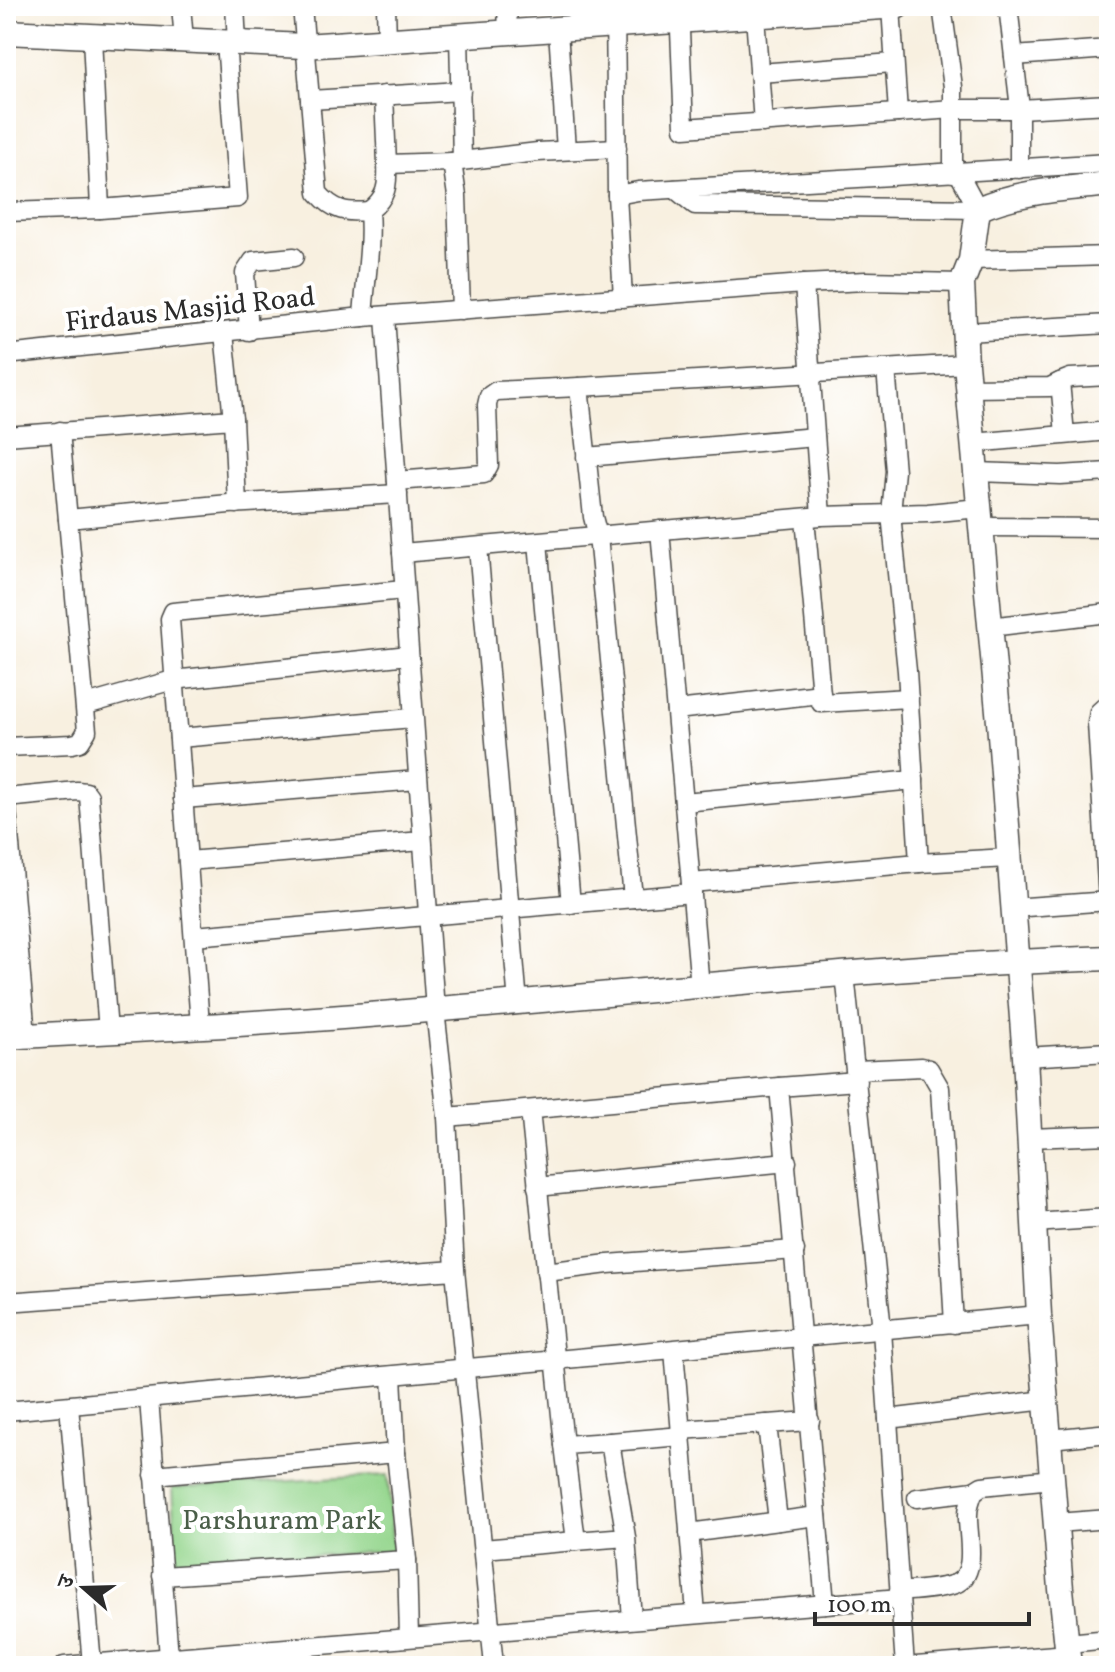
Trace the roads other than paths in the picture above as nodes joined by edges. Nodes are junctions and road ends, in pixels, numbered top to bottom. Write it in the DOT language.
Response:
graph roads {
  1 [pos="181,6"];
  2 [pos="235,6"];
  3 [pos="302,6"];
  4 [pos="386,6"];
  5 [pos="507,6"];
  6 [pos="882,6"];
  7 [pos="898,6"];
  8 [pos="942,6"];
  9 [pos="1008,6"];
  10 [pos="891,7"];
  11 [pos="834,8"];
  12 [pos="782,10"];
  13 [pos="739,13"];
  14 [pos="680,14"];
  15 [pos="616,16"];
  16 [pos="558,30"];
  17 [pos="6,32"];
  18 [pos="508,33"];
  19 [pos="92,36"];
  20 [pos="459,36"];
  21 [pos="184,40"];
  22 [pos="387,41"];
  23 [pos="231,42"];
  24 [pos="304,46"];
  25 [pos="1109,49"];
  26 [pos="1014,56"];
  27 [pos="893,63"];
  28 [pos="759,73"];
  29 [pos="461,91"];
  30 [pos="384,95"];
  31 [pos="310,100"];
  32 [pos="1109,104"];
  33 [pos="954,109"];
  34 [pos="1019,109"];
  35 [pos="898,113"];
  36 [pos="763,123"];
  37 [pos="617,148"];
  38 [pos="566,150"];
  39 [pos="457,161"];
  40 [pos="1109,163"];
  41 [pos="387,164"];
  42 [pos="1019,169"];
  43 [pos="955,172"];
  44 [pos="1109,184"];
  45 [pos="675,189"];
  46 [pos="617,195"];
  47 [pos="100,209"];
  48 [pos="978,209"];
  49 [pos="369,211"];
  50 [pos="6,212"];
  51 [pos="1109,256"];
  52 [pos="294,257"];
  53 [pos="967,272"];
  54 [pos="804,284"];
  55 [pos="623,298"];
  56 [pos="461,310"];
  57 [pos="376,317"];
  58 [pos="1109,324"];
  59 [pos="249,331"];
  60 [pos="966,332"];
  61 [pos="224,333"];
  62 [pos="6,355"];
  63 [pos="886,369"];
  64 [pos="810,373"];
  65 [pos="968,376"];
  66 [pos="1109,376"];
  67 [pos="1060,382"];
  68 [pos="579,387"];
  69 [pos="233,419"];
  70 [pos="60,431"];
  71 [pos="1109,431"];
  72 [pos="1065,434"];
  73 [pos="6,436"];
  74 [pos="815,437"];
  75 [pos="973,443"];
  76 [pos="586,457"];
  77 [pos="976,472"];
  78 [pos="1109,472"];
  79 [pos="398,488"];
  80 [pos="237,504"];
  81 [pos="891,514"];
  82 [pos="813,517"];
  83 [pos="980,518"];
  84 [pos="68,519"];
  85 [pos="1109,528"];
  86 [pos="660,530"];
  87 [pos="598,536"];
  88 [pos="538,542"];
  89 [pos="478,547"];
  90 [pos="402,553"];
  91 [pos="404,590"];
  92 [pos="1109,613"];
  93 [pos="990,627"];
  94 [pos="409,655"];
  95 [pos="173,680"];
  96 [pos="821,694"];
  97 [pos="909,698"];
  98 [pos="1109,703"];
  99 [pos="86,705"];
  100 [pos="676,710"];
  101 [pos="413,718"];
  102 [pos="179,738"];
  103 [pos="6,747"];
  104 [pos="418,780"];
  105 [pos="914,780"];
  106 [pos="6,798"];
  107 [pos="183,799"];
  108 [pos="684,802"];
  109 [pos="1106,819"];
  110 [pos="422,841"];
  111 [pos="1008,858"];
  112 [pos="188,861"];
  113 [pos="919,863"];
  114 [pos="691,888"];
  115 [pos="633,898"];
  116 [pos="1109,901"];
  117 [pos="571,904"];
  118 [pos="1012,908"];
  119 [pos="510,910"];
  120 [pos="428,915"];
  121 [pos="194,936"];
  122 [pos="1109,958"];
  123 [pos="1016,961"];
  124 [pos="845,974"];
  125 [pos="700,987"];
  126 [pos="518,1003"];
  127 [pos="435,1010"];
  128 [pos="200,1025"];
  129 [pos="108,1031"];
  130 [pos="16,1036"];
  131 [pos="1109,1052"];
  132 [pos="1025,1057"];
  133 [pos="856,1076"];
  134 [pos="779,1087"];
  135 [pos="530,1110"];
  136 [pos="447,1117"];
  137 [pos="1109,1135"];
  138 [pos="1029,1138"];
  139 [pos="787,1162"];
  140 [pos="537,1187"];
  141 [pos="1109,1218"];
  142 [pos="1034,1223"];
  143 [pos="795,1250"];
  144 [pos="455,1270"];
  145 [pos="546,1272"];
  146 [pos="6,1302"];
  147 [pos="1039,1315"];
  148 [pos="954,1324"];
  149 [pos="882,1330"];
  150 [pos="803,1338"];
  151 [pos="674,1350"];
  152 [pos="556,1361"];
  153 [pos="465,1370"];
  154 [pos="392,1376"];
  155 [pos="149,1399"];
  156 [pos="1046,1400"];
  157 [pos="69,1406"];
  158 [pos="6,1411"];
  159 [pos="888,1419"];
  160 [pos="810,1421"];
  161 [pos="767,1424"];
  162 [pos="681,1433"];
  163 [pos="1109,1433"];
  164 [pos="1050,1439"];
  165 [pos="610,1442"];
  166 [pos="564,1445"];
  167 [pos="396,1453"];
  168 [pos="154,1475"];
  169 [pos="1053,1479"];
  170 [pos="974,1491"];
  171 [pos="917,1498"];
  172 [pos="817,1516"];
  173 [pos="1109,1519"];
  174 [pos="778,1521"];
  175 [pos="1056,1523"];
  176 [pos="689,1533"];
  177 [pos="626,1537"];
  178 [pos="576,1541"];
  179 [pos="483,1549"];
  180 [pos="407,1560"];
  181 [pos="162,1576"];
  182 [pos="900,1595"];
  183 [pos="825,1604"];
  184 [pos="696,1614"];
  185 [pos="632,1619"];
  186 [pos="491,1630"];
  187 [pos="409,1637"];
  188 [pos="1109,1639"];
  189 [pos="1069,1654"];
  190 [pos="169,1657"];
  191 [pos="92,1664"];
  192 [pos="64,1666"];
  193 [pos="494,1666"];
  194 [pos="905,1666"];
  195 [pos="916,1666"];
  1 -- 21 [label="street"];
  2 -- 23 [label="street"];
  3 -- 24 [label="street"];
  4 -- 22 [label="street"];
  5 -- 18 [label="street"];
  6 -- 10 [label="street"];
  6 -- 11 [label="street"];
  7 -- 10 [label="street"];
  8 -- 33 [label="street"];
  9 -- 26 [label="street"];
  10 -- 27 [label="street"];
  11 -- 12 [label="street"];
  12 -- 13 [label="street"];
  13 -- 14 [label="street"];
  13 -- 28 [label="street"];
  14 -- 15 [label="street"];
  14 -- 36 [label="street"];
  15 -- 16 [label="street"];
  15 -- 37 [label="street"];
  16 -- 18 [label="street"];
  16 -- 38 [label="street"];
  17 -- 19 [label="street"];
  18 -- 20 [label="street"];
  19 -- 21 [label="street"];
  19 -- 47 [label="street"];
  20 -- 22 [label="street"];
  20 -- 29 [label="street"];
  21 -- 23 [label="street"];
  22 -- 24 [label="street"];
  23 -- 24 [label="street"];
  23 -- 47 [label="street"];
  24 -- 31 [label="street"];
  25 -- 26 [label="street"];
  26 -- 34 [label="street"];
  27 -- 28 [label="street"];
  27 -- 35 [label="street"];
  28 -- 36 [label="street"];
  29 -- 30 [label="street"];
  29 -- 39 [label="street"];
  30 -- 31 [label="street"];
  30 -- 41 [label="street"];
  31 -- 49 [label="street"];
  32 -- 34 [label="street"];
  33 -- 34 [label="street"];
  33 -- 35 [label="street"];
  33 -- 43 [label="street"];
  34 -- 42 [label="street"];
  35 -- 36 [label="street"];
  37 -- 38 [label="street"];
  37 -- 46 [label="street"];
  38 -- 39 [label="street"];
  39 -- 41 [label="street"];
  39 -- 56 [label="street"];
  40 -- 42 [label="street"];
  41 -- 49 [label="street"];
  42 -- 43 [label="street"];
  43 -- 45 [label="street"];
  43 -- 48 [label="street"];
  44 -- 48 [label="street"];
  45 -- 46 [label="street"];
  45 -- 48 [label="street"];
  46 -- 55 [label="street"];
  47 -- 50 [label="street"];
  48 -- 53 [label="street"];
  49 -- 57 [label="street"];
  51 -- 53 [label="street"];
  52 -- 59 [label="street"];
  53 -- 54 [label="street"];
  53 -- 60 [label="street"];
  54 -- 55 [label="street"];
  54 -- 64 [label="street"];
  55 -- 56 [label="street"];
  56 -- 57 [label="street"];
  57 -- 59 [label="street"];
  57 -- 62 [label="street, Firdaus Masjid Road"];
  57 -- 79 [label="street"];
  58 -- 60 [label="street"];
  59 -- 61 [label="street"];
  60 -- 65 [label="street"];
  61 -- 62 [label="street"];
  61 -- 69 [label="street"];
  63 -- 64 [label="street"];
  63 -- 65 [label="street"];
  63 -- 81 [label="street"];
  64 -- 68 [label="street"];
  64 -- 74 [label="street"];
  65 -- 67 [label="street"];
  65 -- 75 [label="street"];
  66 -- 67 [label="street"];
  67 -- 72 [label="street"];
  68 -- 76 [label="street"];
  68 -- 79 [label="street"];
  69 -- 70 [label="street"];
  69 -- 80 [label="street"];
  70 -- 73 [label="street"];
  70 -- 84 [label="street"];
  71 -- 72 [label="street"];
  72 -- 75 [label="street"];
  74 -- 76 [label="street"];
  74 -- 82 [label="street"];
  75 -- 77 [label="street"];
  76 -- 87 [label="street"];
  77 -- 78 [label="street"];
  77 -- 83 [label="street"];
  79 -- 80 [label="street"];
  79 -- 90 [label="street"];
  80 -- 84 [label="street"];
  81 -- 82 [label="street"];
  81 -- 83 [label="street"];
  81 -- 97 [label="street"];
  82 -- 86 [label="street"];
  82 -- 96 [label="street"];
  83 -- 85 [label="street"];
  83 -- 93 [label="street"];
  84 -- 99 [label="street"];
  86 -- 87 [label="street"];
  86 -- 100 [label="street"];
  87 -- 88 [label="street"];
  87 -- 115 [label="street"];
  88 -- 89 [label="street"];
  88 -- 117 [label="street"];
  89 -- 90 [label="street"];
  89 -- 119 [label="street"];
  90 -- 91 [label="street"];
  91 -- 94 [label="street"];
  91 -- 95 [label="street"];
  92 -- 93 [label="street"];
  93 -- 111 [label="street"];
  94 -- 95 [label="street"];
  94 -- 101 [label="street"];
  95 -- 99 [label="street"];
  95 -- 102 [label="street"];
  96 -- 97 [label="street"];
  96 -- 100 [label="street"];
  97 -- 105 [label="street"];
  98 -- 109 [label="street"];
  99 -- 103 [label="street"];
  100 -- 108 [label="street"];
  101 -- 102 [label="street"];
  101 -- 104 [label="street"];
  102 -- 107 [label="street"];
  104 -- 107 [label="street"];
  104 -- 110 [label="street"];
  105 -- 108 [label="street"];
  105 -- 113 [label="street"];
  106 -- 129 [label="street"];
  106 -- 130 [label="street"];
  107 -- 112 [label="street"];
  108 -- 114 [label="street"];
  109 -- 116 [label="street"];
  110 -- 112 [label="street"];
  110 -- 120 [label="street"];
  111 -- 113 [label="street"];
  111 -- 118 [label="street"];
  112 -- 121 [label="street"];
  113 -- 114 [label="street"];
  114 -- 115 [label="street"];
  114 -- 125 [label="street"];
  115 -- 117 [label="street"];
  116 -- 118 [label="street"];
  117 -- 119 [label="street"];
  118 -- 123 [label="street"];
  119 -- 120 [label="street"];
  119 -- 126 [label="street"];
  120 -- 121 [label="street"];
  120 -- 127 [label="street"];
  121 -- 128 [label="street"];
  122 -- 123 [label="street"];
  123 -- 124 [label="street"];
  123 -- 132 [label="street"];
  124 -- 125 [label="street"];
  124 -- 133 [label="street"];
  125 -- 126 [label="street"];
  126 -- 127 [label="street"];
  127 -- 128 [label="street"];
  127 -- 136 [label="street"];
  128 -- 129 [label="street"];
  129 -- 130 [label="street"];
  131 -- 132 [label="street"];
  132 -- 138 [label="street"];
  133 -- 134 [label="street"];
  133 -- 148 [label="street"];
  133 -- 149 [label="street"];
  134 -- 135 [label="street"];
  134 -- 139 [label="street"];
  135 -- 136 [label="street"];
  135 -- 140 [label="street"];
  136 -- 144 [label="street"];
  137 -- 138 [label="street"];
  138 -- 142 [label="street"];
  139 -- 140 [label="street"];
  139 -- 143 [label="street"];
  140 -- 145 [label="street"];
  141 -- 142 [label="street"];
  142 -- 147 [label="street"];
  143 -- 145 [label="street"];
  143 -- 150 [label="street"];
  144 -- 146 [label="street"];
  144 -- 153 [label="street"];
  145 -- 152 [label="street"];
  147 -- 148 [label="street"];
  147 -- 156 [label="street"];
  148 -- 149 [label="street"];
  149 -- 150 [label="street"];
  149 -- 159 [label="street"];
  150 -- 151 [label="street"];
  150 -- 160 [label="street"];
  151 -- 152 [label="street"];
  151 -- 162 [label="street"];
  152 -- 153 [label="street"];
  152 -- 166 [label="street"];
  153 -- 154 [label="street"];
  153 -- 179 [label="street"];
  154 -- 155 [label="street"];
  154 -- 167 [label="street"];
  155 -- 157 [label="street"];
  155 -- 168 [label="street"];
  156 -- 159 [label="street"];
  156 -- 164 [label="street"];
  157 -- 158 [label="street"];
  157 -- 191 [label="street"];
  159 -- 182 [label="street"];
  160 -- 161 [label="street"];
  160 -- 172 [label="street"];
  161 -- 162 [label="street"];
  161 -- 174 [label="street"];
  162 -- 165 [label="street"];
  162 -- 176 [label="street"];
  163 -- 164 [label="street"];
  164 -- 169 [label="street"];
  165 -- 166 [label="street"];
  165 -- 177 [label="street"];
  166 -- 178 [label="street"];
  167 -- 168 [label="street"];
  167 -- 180 [label="street"];
  168 -- 181 [label="street"];
  169 -- 170 [label="street"];
  169 -- 175 [label="street"];
  170 -- 171 [label="street"];
  170 -- 182 [label="street"];
  172 -- 174 [label="street"];
  172 -- 183 [label="street"];
  173 -- 175 [label="street"];
  174 -- 176 [label="street"];
  175 -- 189 [label="street"];
  176 -- 184 [label="street"];
  177 -- 178 [label="street"];
  177 -- 185 [label="street"];
  178 -- 179 [label="street"];
  179 -- 186 [label="street"];
  180 -- 181 [label="street"];
  180 -- 187 [label="street"];
  181 -- 190 [label="street"];
  182 -- 183 [label="street"];
  182 -- 194 [label="street"];
  183 -- 184 [label="street"];
  184 -- 185 [label="street"];
  185 -- 186 [label="street"];
  186 -- 187 [label="street"];
  186 -- 193 [label="street"];
  187 -- 190 [label="street"];
  188 -- 189 [label="street"];
  189 -- 195 [label="street"];
  190 -- 191 [label="street"];
  191 -- 192 [label="street"];
}
